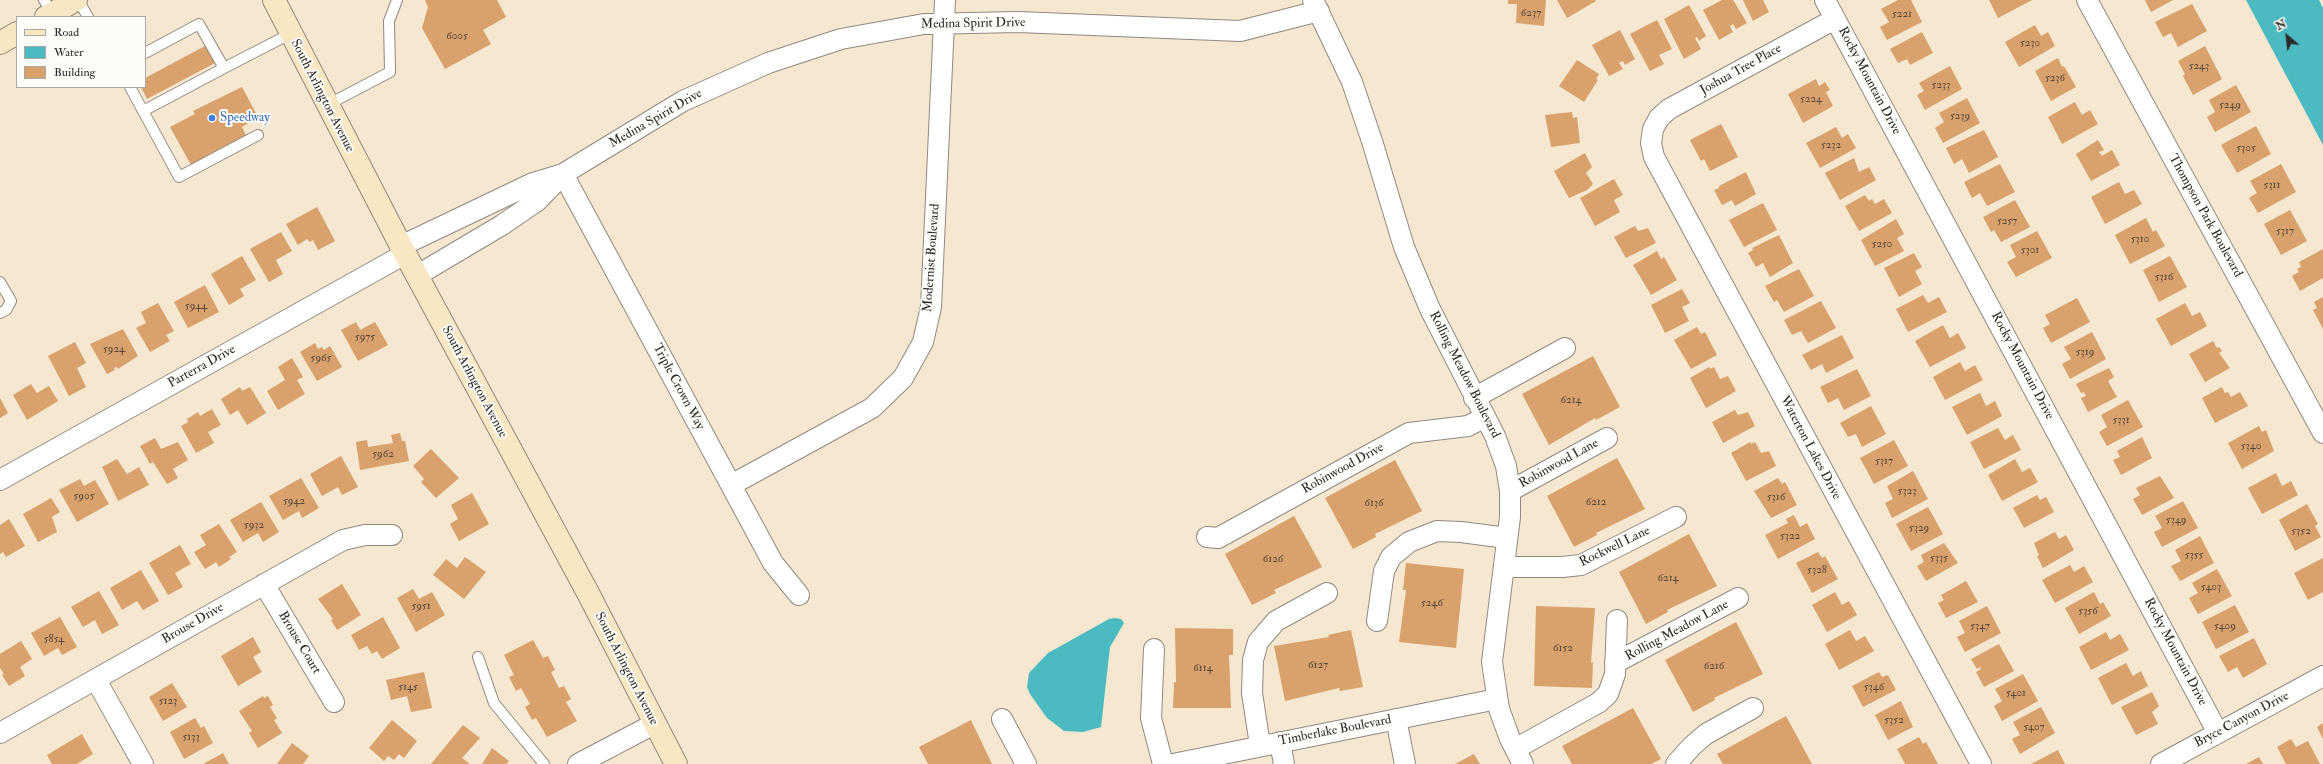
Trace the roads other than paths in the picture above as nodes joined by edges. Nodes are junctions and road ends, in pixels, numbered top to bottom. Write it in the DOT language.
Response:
graph roads {
  1 [pos="77,0"];
  2 [pos="274,0"];
  3 [pos="397,0"];
  4 [pos="945,0"];
  5 [pos="1825,0"];
  6 [pos="2087,0"];
  7 [pos="1316,6"];
  8 [pos="47,10"];
  9 [pos="87,16"];
  10 [pos="1835,19"];
  11 [pos="944,24"];
  12 [pos="16,34"];
  13 [pos="290,34"];
  14 [pos="0,43"];
  15 [pos="146,52"];
  16 [pos="224,68"];
  17 [pos="131,88"];
  18 [pos="327,105"];
  19 [pos="143,112"];
  20 [pos="1653,129"];
  21 [pos="258,135"];
  22 [pos="563,174"];
  23 [pos="403,250"];
  24 [pos="416,276"];
  25 [pos="0,282"];
  26 [pos="0,313"];
  27 [pos="1565,348"];
  28 [pos="1474,398"];
  29 [pos="1485,417"];
  30 [pos="2323,433"];
  31 [pos="1607,438"];
  32 [pos="0,480"];
  33 [pos="730,485"];
  34 [pos="1510,491"];
  35 [pos="1676,517"];
  36 [pos="392,535"];
  37 [pos="1207,537"];
  38 [pos="1507,538"];
  39 [pos="1504,567"];
  40 [pos="264,584"];
  41 [pos="1327,593"];
  42 [pos="799,595"];
  43 [pos="1738,598"];
  44 [pos="1618,620"];
  45 [pos="1376,621"];
  46 [pos="1154,648"];
  47 [pos="478,657"];
  48 [pos="1615,663"];
  49 [pos="2323,676"];
  50 [pos="96,680"];
  51 [pos="1497,699"];
  52 [pos="334,702"];
  53 [pos="1752,708"];
  54 [pos="1002,719"];
  55 [pos="1396,719"];
  56 [pos="654,724"];
  57 [pos="0,733"];
  58 [pos="2218,733"];
  59 [pos="1280,742"];
  60 [pos="1260,745"];
  61 [pos="1519,757"];
  62 [pos="143,764"];
  63 [pos="544,764"];
  64 [pos="578,764"];
  65 [pos="676,764"];
  66 [pos="1026,764"];
  67 [pos="1163,764"];
  68 [pos="1173,764"];
  69 [pos="1284,764"];
  70 [pos="1405,764"];
  71 [pos="1676,764"];
  72 [pos="1981,764"];
  73 [pos="2161,764"];
  1 -- 8 [label="main road"];
  1 -- 9 [label="lane"];
  2 -- 13 [label="main road, South Arlington Avenue"];
  3 -- 18 [label="lane"];
  4 -- 11 [label="street, Modernist Boulevard"];
  5 -- 10 [label="street, Rocky Mountain Drive"];
  6 -- 30 [label="street, Thompson Park Boulevard"];
  7 -- 11 [label="street, Medina Spirit Drive"];
  7 -- 28 [label="street, Rolling Meadow Boulevard"];
  10 -- 20 [label="street, Joshua Tree Place"];
  10 -- 58 [label="street, Rocky Mountain Drive"];
  11 -- 22 [label="street, Medina Spirit Drive"];
  11 -- 33 [label="street, Modernist Boulevard"];
  12 -- 14 [label="main road"];
  13 -- 16 [label="lane"];
  13 -- 18 [label="main road, South Arlington Avenue"];
  15 -- 16 [label="lane"];
  16 -- 19 [label="lane"];
  17 -- 19 [label="lane"];
  18 -- 23 [label="main road, South Arlington Avenue"];
  19 -- 21 [label="lane"];
  20 -- 72 [label="street, Waterton Lakes Drive"];
  22 -- 23 [label="street, Medina Spirit Drive"];
  22 -- 24 [label="street, Medina Spirit Drive"];
  22 -- 33 [label="street, Triple Crown Way"];
  23 -- 24 [label="main road, South Arlington Avenue"];
  23 -- 32 [label="street, Parterra Drive"];
  24 -- 56 [label="main road, South Arlington Avenue"];
  25 -- 26 [label="lane"];
  27 -- 28 [label="street"];
  28 -- 29 [label="street, Rolling Meadow Boulevard"];
  29 -- 34 [label="street, Rolling Meadow Boulevard"];
  29 -- 37 [label="street, Robinwood Drive"];
  31 -- 34 [label="street, Robinwood Lane"];
  33 -- 42 [label="street, Triple Crown Way"];
  34 -- 38 [label="street, Rolling Meadow Boulevard"];
  35 -- 39 [label="street, Rockwell Lane"];
  36 -- 40 [label="street, Brouse Drive"];
  38 -- 39 [label="street, Rolling Meadow Boulevard"];
  38 -- 45 [label="street"];
  39 -- 51 [label="street, Rolling Meadow Boulevard"];
  40 -- 50 [label="street, Brouse Drive"];
  40 -- 52 [label="street, Brouse Court"];
  41 -- 60 [label="street"];
  43 -- 48 [label="street, Rolling Meadow Lane"];
  44 -- 48 [label="street, Rolling Meadow Lane"];
  46 -- 67 [label="street"];
  47 -- 63 [label="lane"];
  48 -- 61 [label="street, Rolling Meadow Lane"];
  49 -- 58 [label="street, Bryce Canyon Drive"];
  50 -- 57 [label="street, Brouse Drive"];
  50 -- 62 [label="street"];
  51 -- 55 [label="street, Timberlake Boulevard"];
  51 -- 61 [label="street, Rolling Meadow Boulevard"];
  53 -- 71 [label="street"];
  54 -- 66 [label="street"];
  55 -- 59 [label="street, Timberlake Boulevard"];
  55 -- 70 [label="street"];
  56 -- 64 [label="street"];
  56 -- 65 [label="main road, South Arlington Avenue"];
  58 -- 73 [label="street, Bryce Canyon Drive"];
  59 -- 60 [label="street, Timberlake Boulevard"];
  59 -- 69 [label="street"];
  60 -- 68 [label="street, Timberlake Boulevard"];
}
